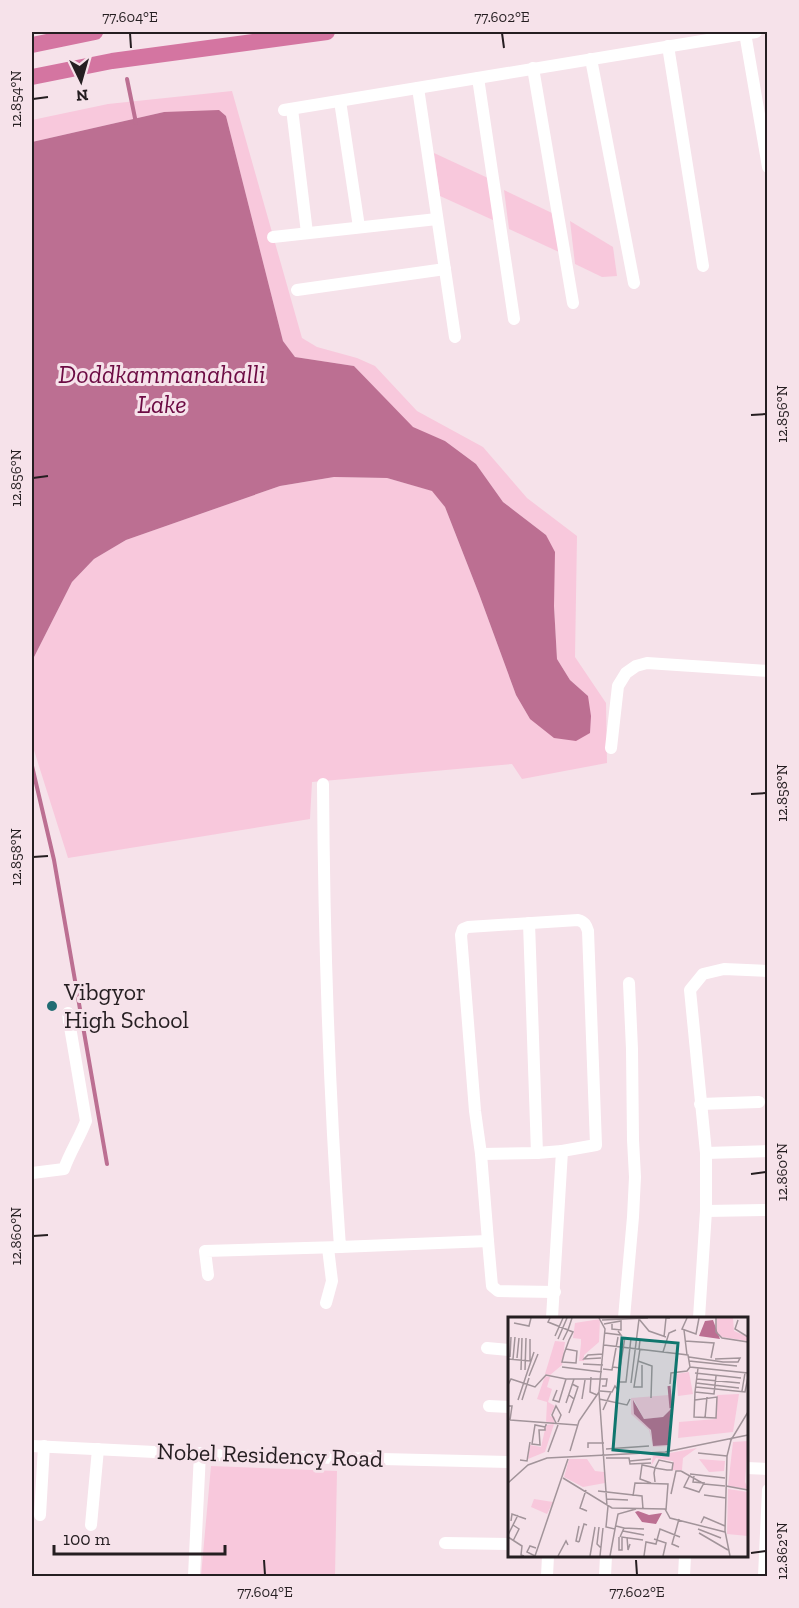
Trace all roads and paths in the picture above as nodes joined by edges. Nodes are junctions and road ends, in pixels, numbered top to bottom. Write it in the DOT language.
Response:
graph roads {
  1 [pos="95,32"];
  2 [pos="327,32"];
  3 [pos="750,32"];
  4 [pos="32,45"];
  5 [pos="668,46"];
  6 [pos="591,59"];
  7 [pos="533,68"];
  8 [pos="32,77"];
  9 [pos="478,78"];
  10 [pos="418,88"];
  11 [pos="340,101"];
  12 [pos="768,167"];
  13 [pos="437,219"];
  14 [pos="359,227"];
  15 [pos="308,233"];
  16 [pos="273,237"];
  17 [pos="703,266"];
  18 [pos="445,269"];
  19 [pos="634,283"];
  20 [pos="297,290"];
  21 [pos="573,303"];
  22 [pos="514,319"];
  23 [pos="455,337"];
  24 [pos="768,671"];
  25 [pos="611,748"];
  26 [pos="323,784"];
  27 [pos="529,923"];
  28 [pos="768,971"];
  29 [pos="628,983"];
  30 [pos="68,1013"];
  31 [pos="759,1102"];
  32 [pos="700,1104"];
  33 [pos="562,1151"];
  34 [pos="768,1151"];
  35 [pos="537,1153"];
  36 [pos="706,1153"];
  37 [pos="481,1154"];
  38 [pos="32,1173"];
  39 [pos="766,1210"];
  40 [pos="706,1211"];
  41 [pos="488,1241"];
  42 [pos="334,1248"];
  43 [pos="208,1275"];
  44 [pos="555,1292"];
  45 [pos="326,1304"];
  46 [pos="552,1317"];
  47 [pos="624,1317"];
  48 [pos="699,1317"];
  49 [pos="487,1348"];
  50 [pos="508,1350"];
  51 [pos="489,1406"];
  52 [pos="508,1407"];
  53 [pos="38,1446"];
  54 [pos="98,1449"];
  55 [pos="200,1454"];
  56 [pos="508,1462"];
  57 [pos="748,1468"];
  58 [pos="768,1469"];
  59 [pos="768,1490"];
  60 [pos="40,1515"];
  61 [pos="91,1525"];
  62 [pos="446,1543"];
  63 [pos="508,1544"];
  64 [pos="548,1557"];
  65 [pos="606,1557"];
  66 [pos="685,1557"];
  67 [pos="194,1576"];
  68 [pos="547,1576"];
  69 [pos="605,1576"];
  70 [pos="684,1576"];
  71 [pos="764,1576"];
  1 -- 4 [label="highway"];
  2 -- 8 [label="highway"];
  3 -- 5 [label="street"];
  3 -- 12 [label="street"];
  5 -- 6 [label="street"];
  5 -- 17 [label="street"];
  6 -- 7 [label="street"];
  6 -- 19 [label="street"];
  7 -- 9 [label="street"];
  7 -- 21 [label="street"];
  9 -- 10 [label="street"];
  9 -- 22 [label="street"];
  10 -- 11 [label="street"];
  10 -- 13 [label="street"];
  11 -- 14 [label="street"];
  11 -- 15 [label="street"];
  13 -- 14 [label="street"];
  13 -- 18 [label="street"];
  14 -- 15 [label="street"];
  15 -- 16 [label="street"];
  18 -- 20 [label="street"];
  18 -- 23 [label="street"];
  24 -- 25 [label="street"];
  26 -- 42 [label="street"];
  27 -- 33 [label="street"];
  27 -- 35 [label="street"];
  27 -- 37 [label="street"];
  28 -- 32 [label="street"];
  29 -- 47 [label="street"];
  30 -- 38 [label="street"];
  31 -- 32 [label="street"];
  32 -- 36 [label="street"];
  33 -- 35 [label="street"];
  33 -- 44 [label="street"];
  34 -- 36 [label="street"];
  35 -- 37 [label="street"];
  36 -- 40 [label="street"];
  37 -- 41 [label="street"];
  39 -- 40 [label="street"];
  40 -- 48 [label="street"];
  41 -- 42 [label="street"];
  41 -- 44 [label="street"];
  42 -- 43 [label="street"];
  42 -- 45 [label="street"];
  44 -- 46 [label="street"];
  49 -- 50 [label="street"];
  51 -- 52 [label="street"];
  53 -- 54 [label="street, Nobel Residency Road"];
  53 -- 60 [label="street"];
  54 -- 55 [label="street, Nobel Residency Road"];
  54 -- 61 [label="street"];
  55 -- 56 [label="street, Nobel Residency Road"];
  55 -- 67 [label="street"];
  57 -- 58 [label="street"];
  59 -- 71 [label="street"];
  62 -- 63 [label="street"];
  64 -- 68 [label="street"];
  65 -- 69 [label="street"];
  66 -- 70 [label="street"];
}
